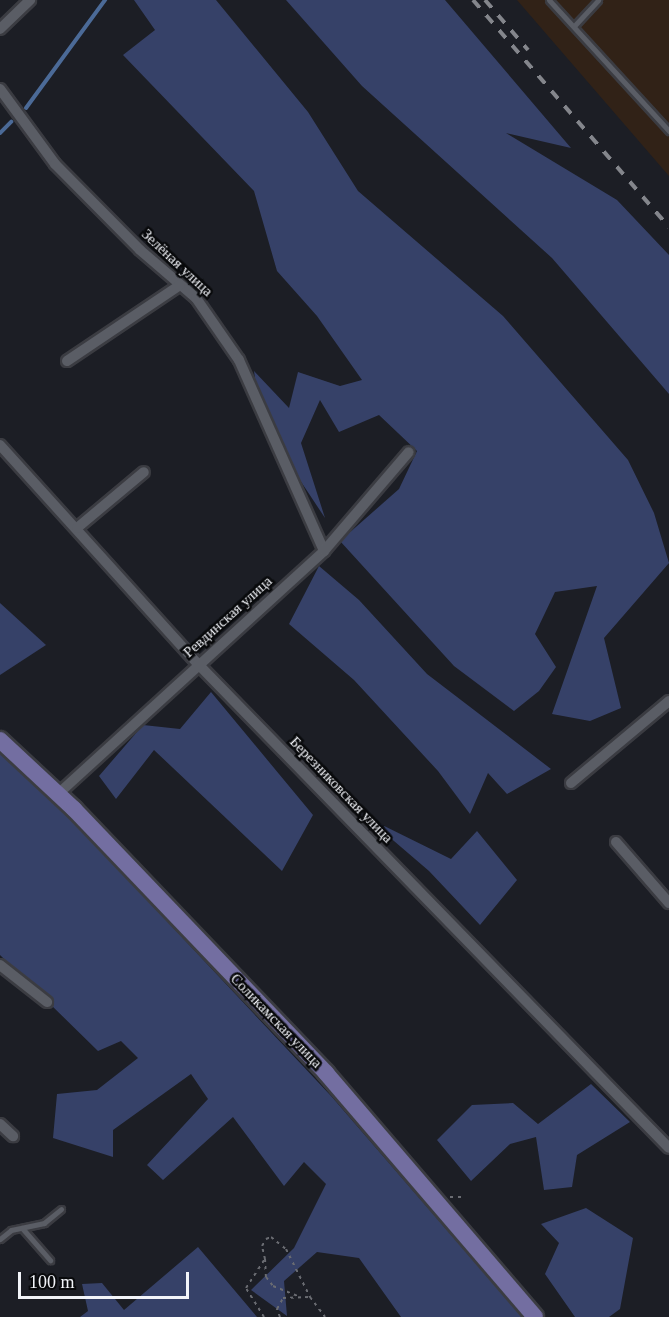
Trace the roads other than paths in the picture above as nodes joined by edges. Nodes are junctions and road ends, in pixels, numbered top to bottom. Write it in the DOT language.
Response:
graph roads {
  1 [pos="30,0"];
  2 [pos="549,0"];
  3 [pos="598,0"];
  4 [pos="574,25"];
  5 [pos="0,29"];
  6 [pos="0,89"];
  7 [pos="669,131"];
  8 [pos="180,285"];
  9 [pos="67,362"];
  10 [pos="0,445"];
  11 [pos="409,452"];
  12 [pos="144,472"];
  13 [pos="77,528"];
  14 [pos="324,551"];
  15 [pos="198,664"];
  16 [pos="669,701"];
  17 [pos="0,740"];
  18 [pos="571,783"];
  19 [pos="58,794"];
  20 [pos="616,842"];
  21 [pos="669,903"];
  22 [pos="0,965"];
  23 [pos="46,1002"];
  24 [pos="0,1124"];
  25 [pos="13,1136"];
  26 [pos="669,1148"];
  27 [pos="60,1209"];
  28 [pos="22,1228"];
  29 [pos="0,1239"];
  30 [pos="50,1260"];
  31 [pos="535,1317"];
  1 -- 5 [label="street"];
  2 -- 4 [label="lane"];
  3 -- 4 [label="lane"];
  4 -- 7 [label="lane"];
  6 -- 8 [label="street, Зелёная улица"];
  8 -- 9 [label="street"];
  8 -- 14 [label="street, Зелёная улица"];
  10 -- 13 [label="street, Березниковская улица"];
  11 -- 14 [label="street, Ревдинская улица"];
  12 -- 13 [label="street"];
  13 -- 15 [label="street, Березниковская улица"];
  14 -- 15 [label="street, Ревдинская улица"];
  15 -- 19 [label="street, Ревдинская улица"];
  15 -- 26 [label="street, Березниковская улица"];
  16 -- 18 [label="street"];
  17 -- 19 [label="main road, Соликамская улица"];
  19 -- 31 [label="main road, Соликамская улица"];
  20 -- 21 [label="street"];
  22 -- 23 [label="street"];
  24 -- 25 [label="street"];
  27 -- 28 [label="lane"];
  28 -- 29 [label="lane"];
  28 -- 30 [label="lane"];
}
